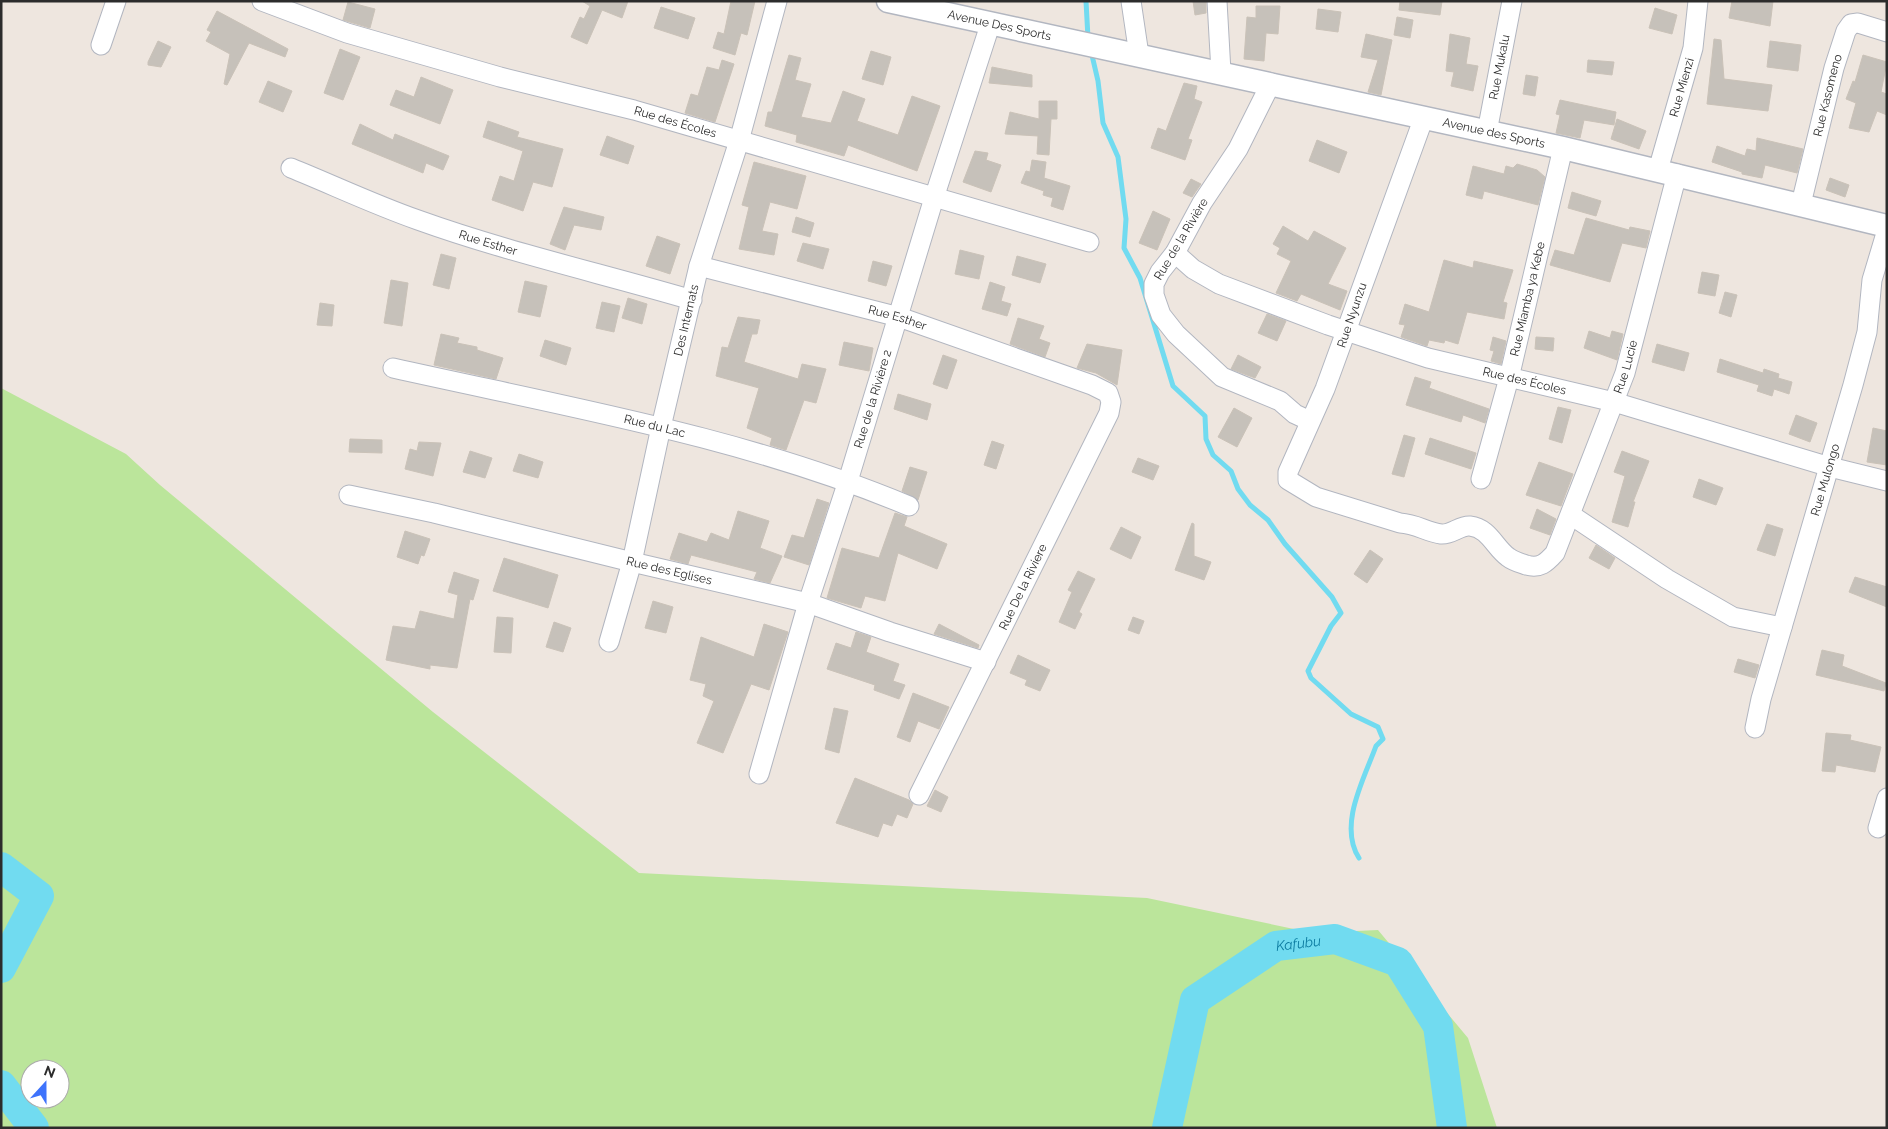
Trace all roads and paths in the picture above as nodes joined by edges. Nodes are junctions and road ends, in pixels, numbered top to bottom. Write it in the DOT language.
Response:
graph roads {
  1 [pos="116,1"];
  2 [pos="262,1"];
  3 [pos="777,1"];
  4 [pos="888,1"];
  5 [pos="1131,1"];
  6 [pos="1217,1"];
  7 [pos="1512,1"];
  8 [pos="1698,1"];
  9 [pos="990,25"];
  10 [pos="1887,32"];
  11 [pos="101,44"];
  12 [pos="1090,45"];
  13 [pos="1139,55"];
  14 [pos="1221,72"];
  15 [pos="1272,83"];
  16 [pos="1424,117"];
  17 [pos="1487,132"];
  18 [pos="739,141"];
  19 [pos="1563,148"];
  20 [pos="291,168"];
  21 [pos="1667,172"];
  22 [pos="934,198"];
  23 [pos="1800,204"];
  24 [pos="1887,226"];
  25 [pos="1887,230"];
  26 [pos="1089,242"];
  27 [pos="1175,253"];
  28 [pos="700,266"];
  29 [pos="692,300"];
  30 [pos="899,317"];
  31 [pos="1347,331"];
  32 [pos="393,368"];
  33 [pos="1509,378"];
  34 [pos="1092,385"];
  35 [pos="1614,402"];
  36 [pos="1310,421"];
  37 [pos="661,427"];
  38 [pos="1830,467"];
  39 [pos="1481,479"];
  40 [pos="848,481"];
  41 [pos="1887,482"];
  42 [pos="348,495"];
  43 [pos="909,506"];
  44 [pos="1571,515"];
  45 [pos="1555,553"];
  46 [pos="632,562"];
  47 [pos="808,603"];
  48 [pos="1782,627"];
  49 [pos="609,642"];
  50 [pos="986,662"];
  51 [pos="1755,728"];
  52 [pos="759,774"];
  53 [pos="919,795"];
  54 [pos="1887,798"];
  55 [pos="1878,828"];
  1 -- 11 [label="street"];
  2 -- 18 [label="street, Rue des Écoles"];
  3 -- 18 [label="street, Des Internats"];
  4 -- 9 [label="street, Avenue Des Sports"];
  5 -- 13 [label="street"];
  6 -- 14 [label="street"];
  7 -- 17 [label="street, Rue Mukalu"];
  8 -- 21 [label="street, Rue Mienzi"];
  9 -- 12 [label="street, Avenue Des Sports"];
  9 -- 22 [label="street, Rue de la Rivière 2"];
  10 -- 23 [label="street, Rue Kasomeno"];
  12 -- 13 [label="street, Avenue des Sports"];
  13 -- 14 [label="street, Avenue des Sports"];
  14 -- 15 [label="street, Avenue des Sports"];
  15 -- 16 [label="street, Avenue des Sports"];
  15 -- 27 [label="street, Rue de la Rivière"];
  16 -- 17 [label="street, Avenue des Sports"];
  16 -- 31 [label="street, Rue Nyunzu"];
  17 -- 19 [label="street, Avenue des Sports"];
  18 -- 22 [label="street, Rue des Écoles"];
  18 -- 28 [label="street, Des Internats"];
  19 -- 21 [label="street, Avenue des Sports"];
  19 -- 33 [label="street, Rue Miamba ya Kebe"];
  20 -- 29 [label="street, Rue Esther"];
  21 -- 23 [label="street, Avenue des Sports"];
  21 -- 35 [label="street, Rue Lucie"];
  22 -- 26 [label="street, Rue des Écoles"];
  22 -- 30 [label="street, Rue de la Rivière 2"];
  23 -- 24 [label="street, Avenue des Sports"];
  25 -- 38 [label="street, Rue Mulongo"];
  27 -- 31 [label="street, Rue des Écoles"];
  27 -- 36 [label="street, Rue de la Rivière"];
  28 -- 29 [label="street, Des Internats"];
  28 -- 30 [label="street, Rue Esther"];
  29 -- 37 [label="street, Des Internats"];
  30 -- 34 [label="street, Rue Esther"];
  30 -- 40 [label="street, Rue de la Rivière 2"];
  31 -- 33 [label="street, Rue des Écoles"];
  31 -- 36 [label="street, Rue Nyunzu"];
  32 -- 37 [label="street, Rue du Lac"];
  33 -- 35 [label="street, Rue des Écoles"];
  33 -- 39 [label="street, Rue Miamba ya Kebe"];
  34 -- 50 [label="street, Rue De la Riviere"];
  35 -- 38 [label="street, Rue des Écoles"];
  35 -- 44 [label="street, Rue Lucie"];
  36 -- 45 [label="street, Rue Nyunzu"];
  37 -- 40 [label="street, Rue du Lac"];
  37 -- 46 [label="street, Des Internats"];
  38 -- 41 [label="street, Rue des Écoles"];
  38 -- 48 [label="street, Rue Mulongo"];
  40 -- 43 [label="street, Rue du Lac"];
  40 -- 47 [label="street, Rue de la Rivière 2"];
  42 -- 46 [label="street, Rue des Eglises"];
  44 -- 45 [label="street, Rue Lucie"];
  44 -- 48 [label="street"];
  46 -- 47 [label="street, Rue des Eglises"];
  46 -- 49 [label="street, Des Internats"];
  47 -- 50 [label="street, Rue des Eglises"];
  47 -- 52 [label="street, Rue de la Rivière 2"];
  48 -- 51 [label="street, Rue Mulongo"];
  50 -- 53 [label="street, Rue De la Riviere"];
  54 -- 55 [label="street"];
}
